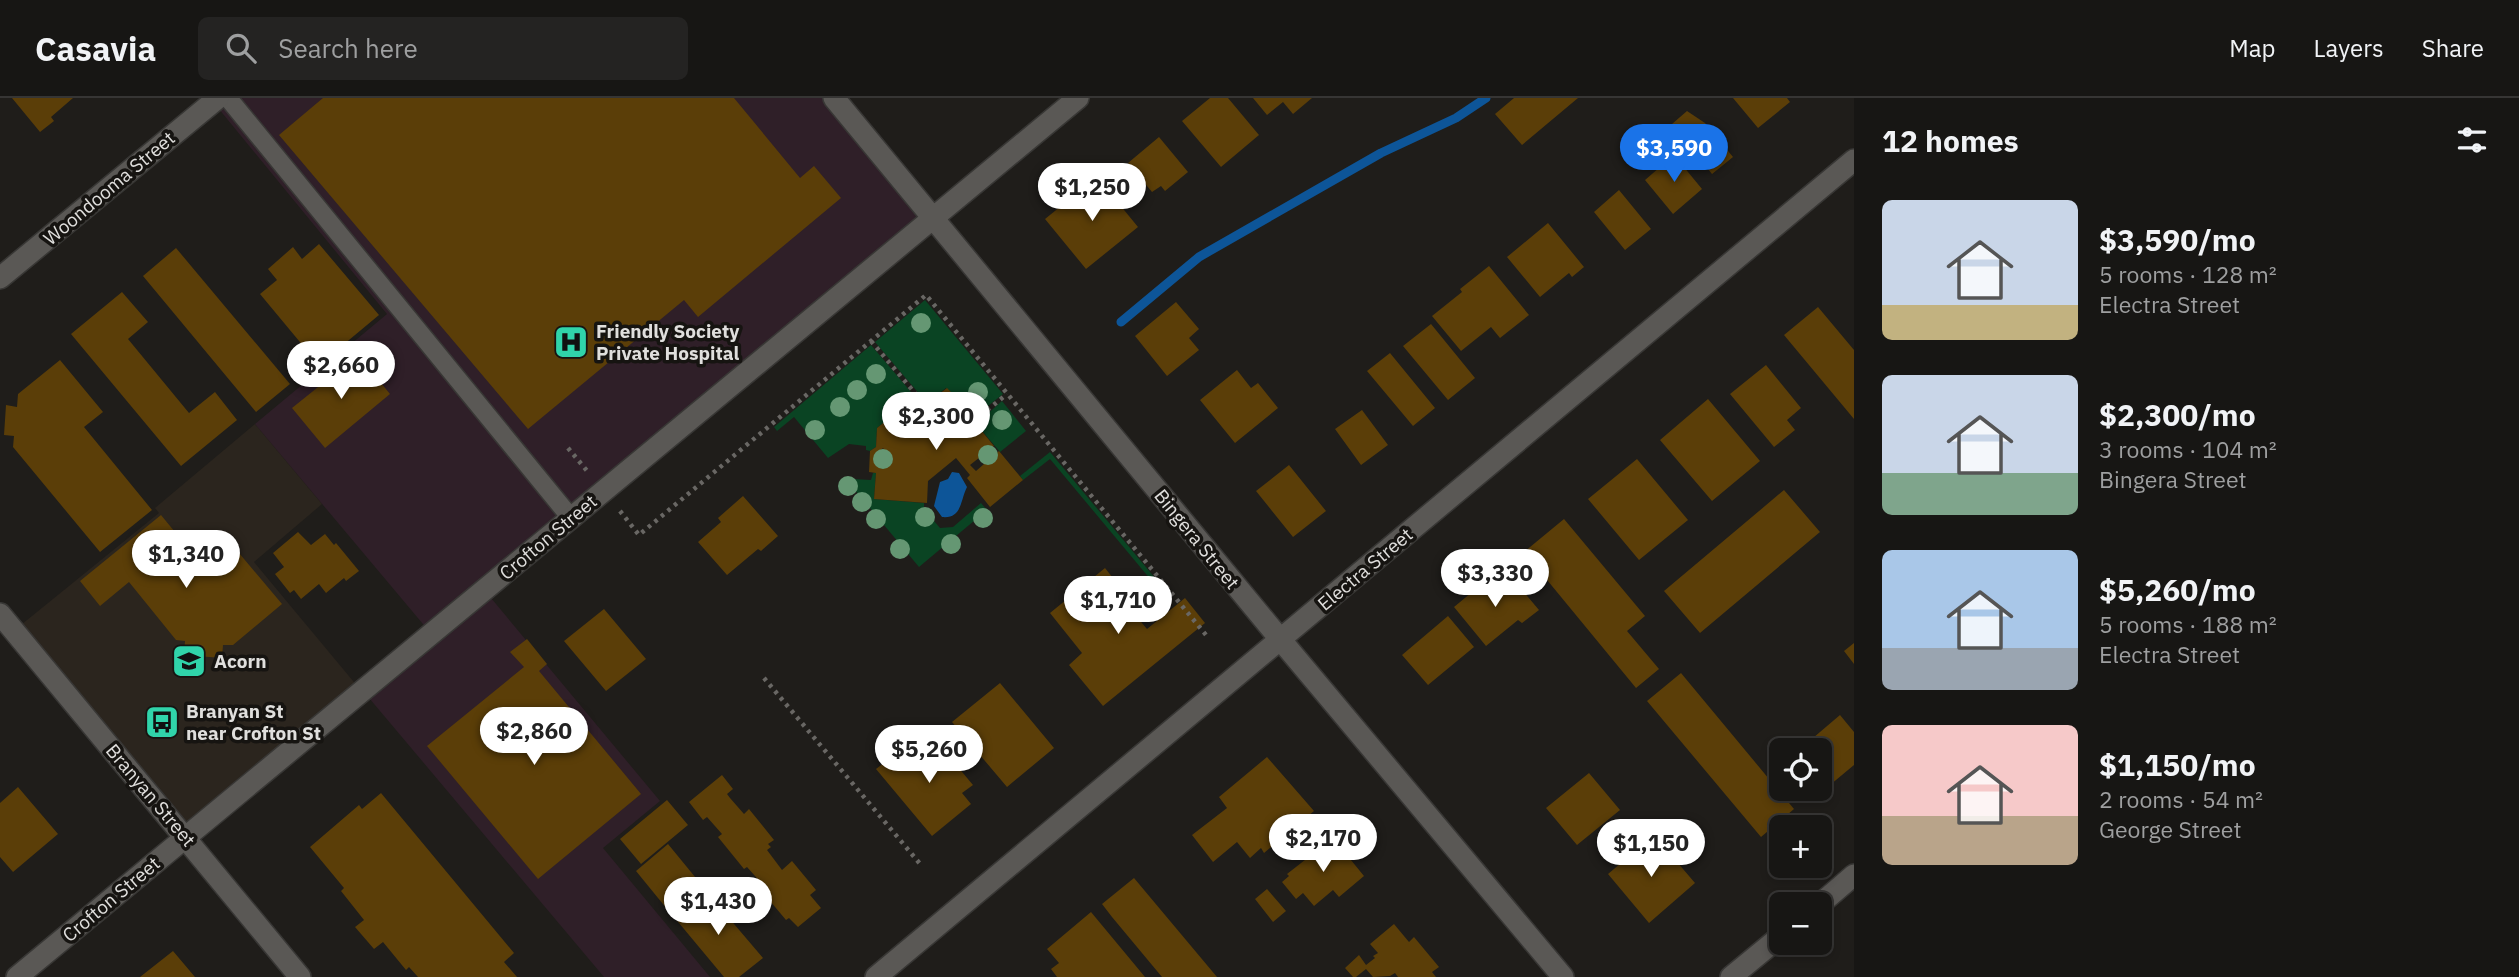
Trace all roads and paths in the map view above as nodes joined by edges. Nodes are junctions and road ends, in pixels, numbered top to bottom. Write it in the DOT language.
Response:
graph roads {
  1 [pos="218,98"];
  2 [pos="229,98"];
  3 [pos="834,98"];
  4 [pos="1078,98"];
  5 [pos="1854,160"];
  6 [pos="934,218"];
  7 [pos="0,278"];
  8 [pos="871,341"];
  9 [pos="1007,394"];
  10 [pos="925,405"];
  11 [pos="974,421"];
  12 [pos="568,448"];
  13 [pos="587,472"];
  14 [pos="620,511"];
  15 [pos="571,518"];
  16 [pos="0,614"];
  17 [pos="1206,635"];
  18 [pos="1280,639"];
  19 [pos="764,678"];
  20 [pos="186,837"];
  21 [pos="921,865"];
  22 [pos="1854,875"];
  23 [pos="1832,893"];
  24 [pos="1769,946"];
  25 [pos="17,977"];
  26 [pos="300,977"];
  27 [pos="876,977"];
  28 [pos="1563,977"];
  29 [pos="1731,977"];
  1 -- 7 [label="street, Woondooma Street"];
  2 -- 15 [label="lane"];
  3 -- 6 [label="street, Bingera Street"];
  4 -- 6 [label="street, Crofton Street"];
  5 -- 18 [label="street, Electra Street"];
  6 -- 15 [label="street, Crofton Street"];
  6 -- 18 [label="street, Bingera Street"];
  8 -- 9 [label="path"];
  8 -- 10 [label="path"];
  8 -- 14 [label="path"];
  9 -- 11 [label="path"];
  9 -- 17 [label="path"];
  12 -- 13 [label="path"];
  15 -- 20 [label="street, Crofton Street"];
  16 -- 20 [label="street, Branyan Street"];
  18 -- 27 [label="street, Electra Street"];
  18 -- 28 [label="street, Bingera Street"];
  19 -- 21 [label="path"];
  20 -- 25 [label="street, Crofton Street"];
  20 -- 26 [label="street, Branyan Street"];
  22 -- 23 [label="street"];
  24 -- 29 [label="street"];
}
